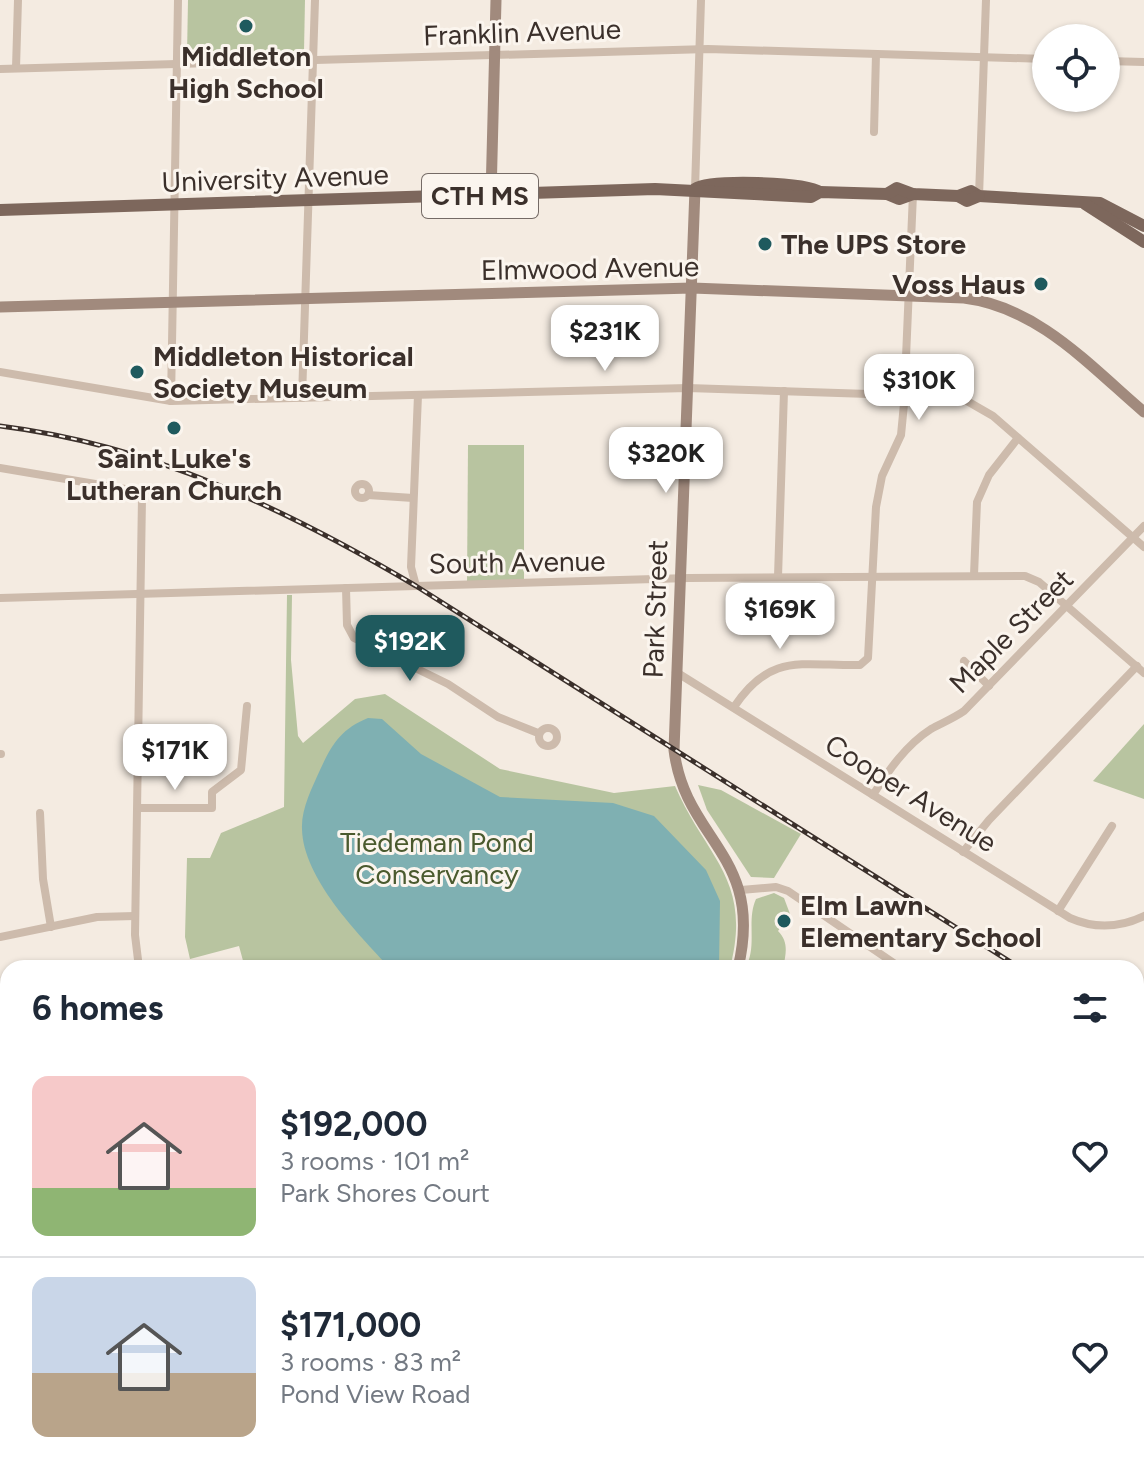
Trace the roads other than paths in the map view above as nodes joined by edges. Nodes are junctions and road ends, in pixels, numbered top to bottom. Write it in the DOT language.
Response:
graph roads {
  1 [pos="18,0"];
  2 [pos="178,0"];
  3 [pos="315,0"];
  4 [pos="496,0"];
  5 [pos="701,0"];
  6 [pos="986,0"];
  7 [pos="699,49"];
  8 [pos="876,54"];
  9 [pos="495,55"];
  10 [pos="982,57"];
  11 [pos="313,59"];
  12 [pos="1032,59"];
  13 [pos="1120,61"];
  14 [pos="1144,62"];
  15 [pos="178,64"];
  16 [pos="16,68"];
  17 [pos="0,69"];
  18 [pos="874,132"];
  19 [pos="695,189"];
  20 [pos="913,194"];
  21 [pos="491,196"];
  22 [pos="979,196"];
  23 [pos="309,200"];
  24 [pos="176,204"];
  25 [pos="1085,204"];
  26 [pos="0,210"];
  27 [pos="1144,226"];
  28 [pos="1144,242"];
  29 [pos="692,288"];
  30 [pos="909,297"];
  31 [pos="305,299"];
  32 [pos="174,302"];
  33 [pos="0,307"];
  34 [pos="0,372"];
  35 [pos="688,388"];
  36 [pos="784,391"];
  37 [pos="418,395"];
  38 [pos="905,396"];
  39 [pos="302,398"];
  40 [pos="171,401"];
  41 [pos="1144,412"];
  42 [pos="1018,438"];
  43 [pos="0,468"];
  44 [pos="368,495"];
  45 [pos="413,498"];
  46 [pos="1144,526"];
  47 [pos="1133,537"];
  48 [pos="1144,547"];
  49 [pos="974,575"];
  50 [pos="778,577"];
  51 [pos="873,577"];
  52 [pos="680,579"];
  53 [pos="416,586"];
  54 [pos="346,588"];
  55 [pos="141,594"];
  56 [pos="0,598"];
  57 [pos="1068,606"];
  58 [pos="964,661"];
  59 [pos="1140,670"];
  60 [pos="676,672"];
  61 [pos="989,686"];
  62 [pos="247,706"];
  63 [pos="734,707"];
  64 [pos="538,733"];
  65 [pos="873,795"];
  66 [pos="139,808"];
  67 [pos="40,813"];
  68 [pos="1112,826"];
  69 [pos="963,852"];
  70 [pos="741,890"];
  71 [pos="1058,911"];
  72 [pos="135,916"];
  73 [pos="1144,916"];
  74 [pos="51,927"];
  75 [pos="0,937"];
  76 [pos="138,960"];
  77 [pos="739,960"];
  78 [pos="889,960"];
  1 -- 16 [label="street"];
  2 -- 15 [label="street"];
  3 -- 11 [label="street"];
  4 -- 9 [label="street"];
  5 -- 7 [label="street, Park Street"];
  6 -- 10 [label="street"];
  7 -- 8 [label="street, Franklin Avenue"];
  7 -- 9 [label="street, Franklin Avenue"];
  7 -- 19 [label="street, Park Street"];
  8 -- 10 [label="street, Franklin Avenue"];
  8 -- 18 [label="street"];
  9 -- 11 [label="street, Franklin Avenue"];
  9 -- 21 [label="street"];
  10 -- 12 [label="street, Franklin Avenue"];
  10 -- 22 [label="street"];
  11 -- 15 [label="street, Franklin Avenue"];
  11 -- 23 [label="street"];
  13 -- 14 [label="street"];
  15 -- 16 [label="street, Franklin Avenue"];
  15 -- 24 [label="street"];
  16 -- 17 [label="street, Franklin Avenue"];
  19 -- 20 [label="main road, University Avenue / CTH MS"];
  19 -- 21 [label="main road, University Avenue / CTH MS"];
  19 -- 29 [label="street, Park Street"];
  20 -- 22 [label="main road, University Avenue / CTH MS"];
  20 -- 30 [label="street"];
  21 -- 23 [label="main road, University Avenue / CTH MS"];
  22 -- 25 [label="main road, University Avenue / CTH MS"];
  23 -- 24 [label="main road, University Avenue / CTH MS"];
  23 -- 31 [label="street"];
  24 -- 26 [label="main road, University Avenue / CTH MS"];
  24 -- 32 [label="street"];
  25 -- 27 [label="main road, University Avenue / CTH MS"];
  25 -- 28 [label="main road, University Avenue / CTH MS"];
  29 -- 30 [label="street, Elmwood Avenue"];
  29 -- 31 [label="street, Elmwood Avenue"];
  29 -- 35 [label="street, Park Street"];
  30 -- 38 [label="street"];
  30 -- 41 [label="street, Elmwood Avenue"];
  31 -- 32 [label="street, Elmwood Avenue"];
  31 -- 39 [label="street"];
  32 -- 33 [label="street, Elmwood Avenue"];
  32 -- 40 [label="street"];
  34 -- 40 [label="street"];
  35 -- 36 [label="street"];
  35 -- 37 [label="street"];
  35 -- 52 [label="street, Park Street"];
  36 -- 38 [label="street"];
  36 -- 50 [label="street"];
  37 -- 39 [label="street"];
  37 -- 45 [label="street"];
  38 -- 42 [label="street"];
  38 -- 51 [label="street"];
  39 -- 40 [label="street"];
  42 -- 47 [label="street"];
  42 -- 49 [label="street"];
  43 -- 55 [label="street"];
  44 -- 45 [label="street"];
  45 -- 53 [label="street"];
  46 -- 47 [label="street, Maple Street"];
  47 -- 48 [label="street"];
  47 -- 57 [label="street, Maple Street"];
  49 -- 51 [label="street, South Avenue"];
  49 -- 57 [label="street, South Avenue"];
  50 -- 51 [label="street, South Avenue"];
  50 -- 52 [label="street, South Avenue"];
  51 -- 63 [label="street"];
  52 -- 53 [label="street, South Avenue"];
  52 -- 60 [label="street, Park Street"];
  53 -- 54 [label="street, South Avenue"];
  54 -- 55 [label="street, South Avenue"];
  54 -- 64 [label="street"];
  55 -- 56 [label="street, South Avenue"];
  55 -- 66 [label="street"];
  57 -- 59 [label="street, South Avenue"];
  57 -- 61 [label="street, Maple Street"];
  58 -- 61 [label="street"];
  59 -- 69 [label="street"];
  60 -- 63 [label="street, Cooper Avenue"];
  60 -- 70 [label="street, Park Street"];
  61 -- 65 [label="street, Maple Street"];
  62 -- 66 [label="street"];
  63 -- 65 [label="street, Cooper Avenue"];
  65 -- 69 [label="street, Cooper Avenue"];
  66 -- 72 [label="street"];
  67 -- 74 [label="street"];
  68 -- 71 [label="street"];
  69 -- 71 [label="street, Cooper Avenue"];
  70 -- 77 [label="street, Park Street"];
  70 -- 78 [label="street"];
  71 -- 73 [label="street, Cooper Avenue"];
  72 -- 74 [label="street"];
  72 -- 76 [label="street"];
  74 -- 75 [label="street"];
}
